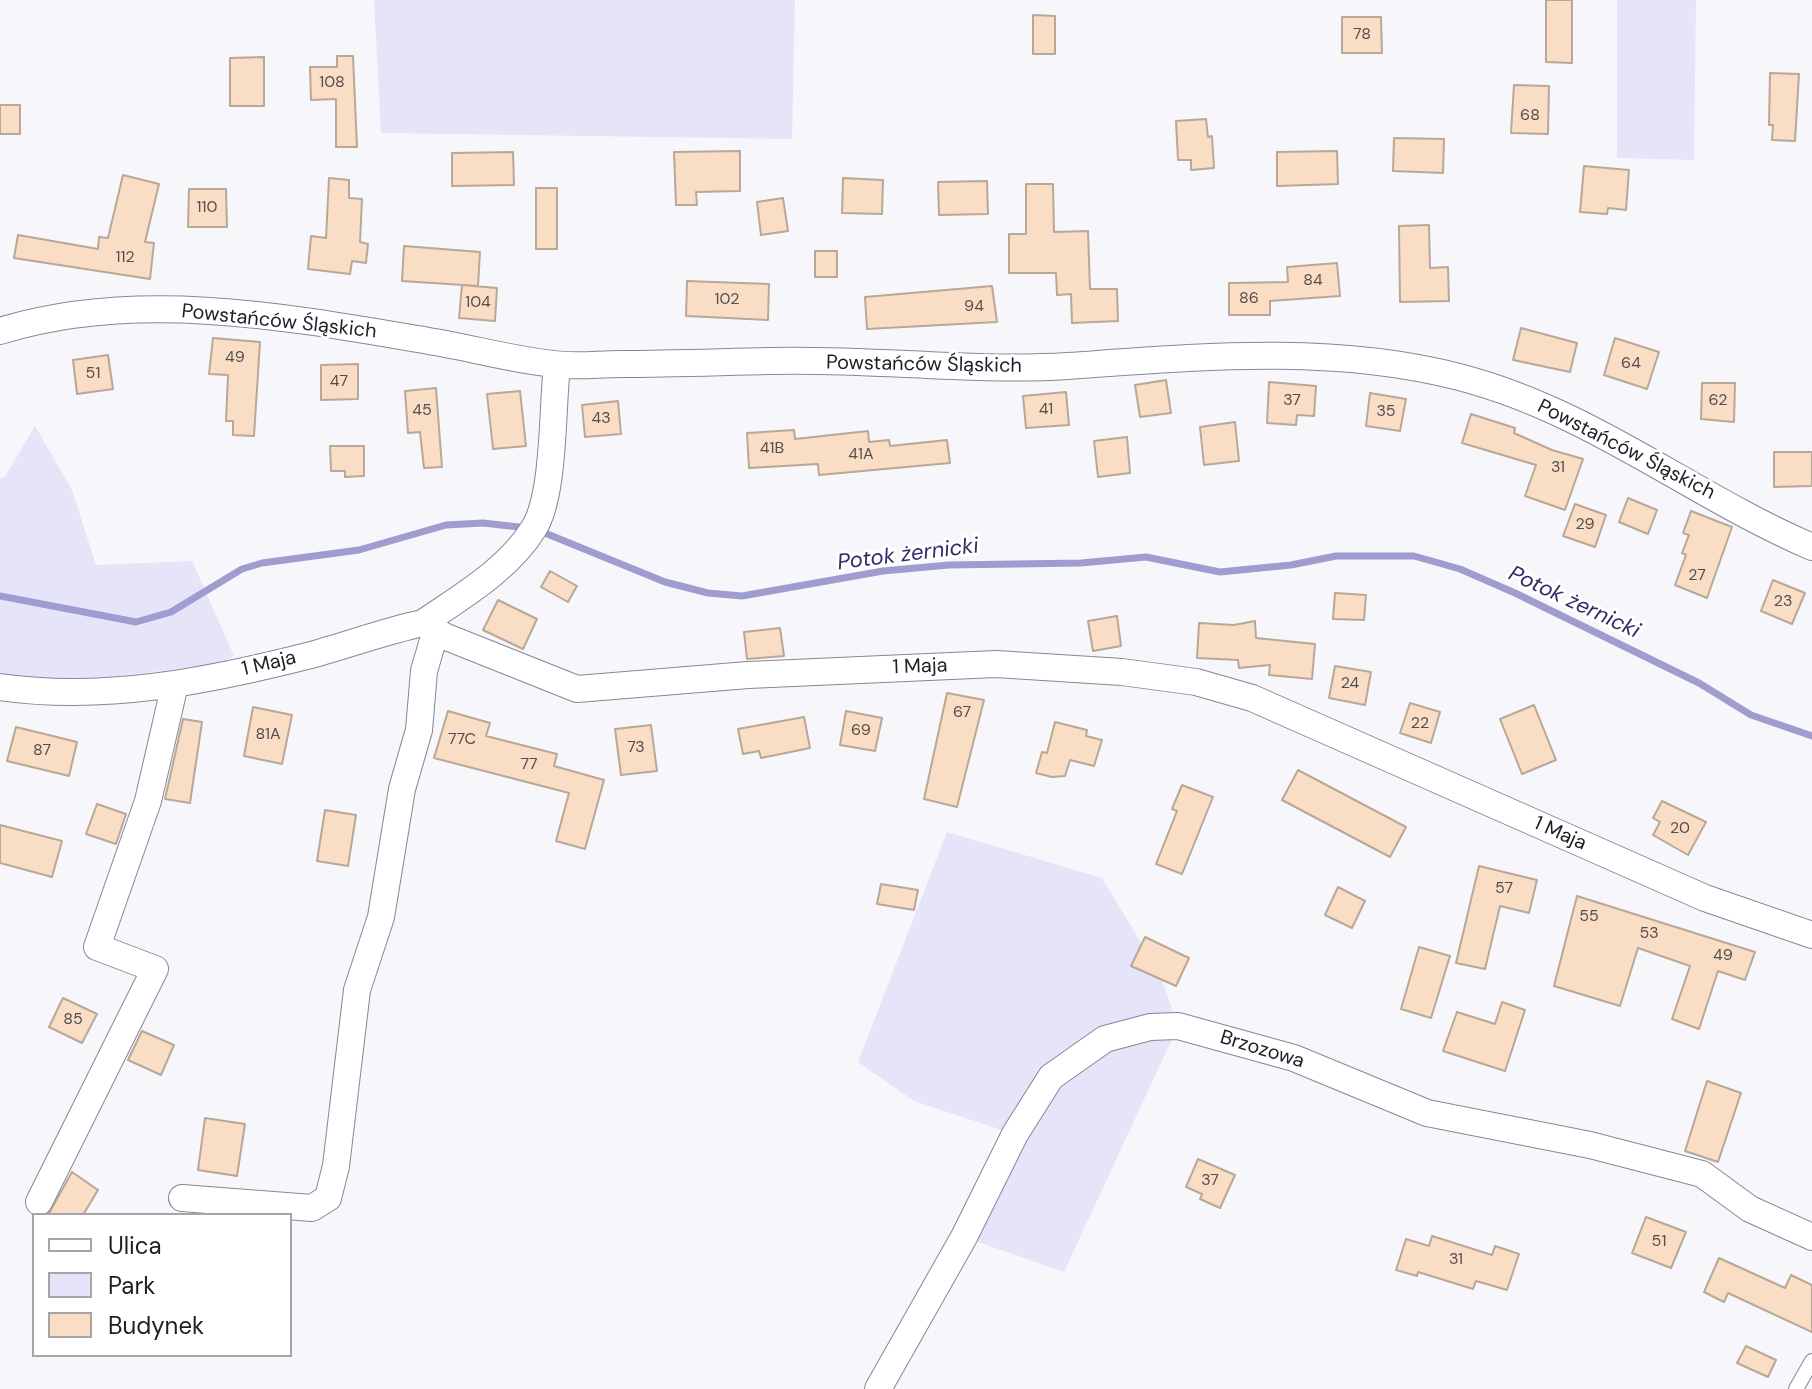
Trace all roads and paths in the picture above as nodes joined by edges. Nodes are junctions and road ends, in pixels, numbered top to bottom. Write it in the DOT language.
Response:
graph roads {
  1 [pos="0,331"];
  2 [pos="557,365"];
  3 [pos="1812,547"];
  4 [pos="430,626"];
  5 [pos="175,684"];
  6 [pos="0,687"];
  7 [pos="1812,935"];
  8 [pos="182,1198"];
  9 [pos="39,1202"];
  10 [pos="1812,1237"];
  11 [pos="1812,1361"];
  12 [pos="878,1389"];
  13 [pos="1796,1389"];
  1 -- 2 [label="street, Powstańców Śląskich"];
  2 -- 3 [label="street, Powstańców Śląskich"];
  2 -- 4 [label="street"];
  4 -- 5 [label="street, 1 Maja"];
  4 -- 7 [label="street, 1 Maja"];
  4 -- 8 [label="street"];
  5 -- 6 [label="street, 1 Maja"];
  5 -- 9 [label="street"];
  10 -- 12 [label="street, Brzozowa"];
  11 -- 13 [label="lane"];
}
